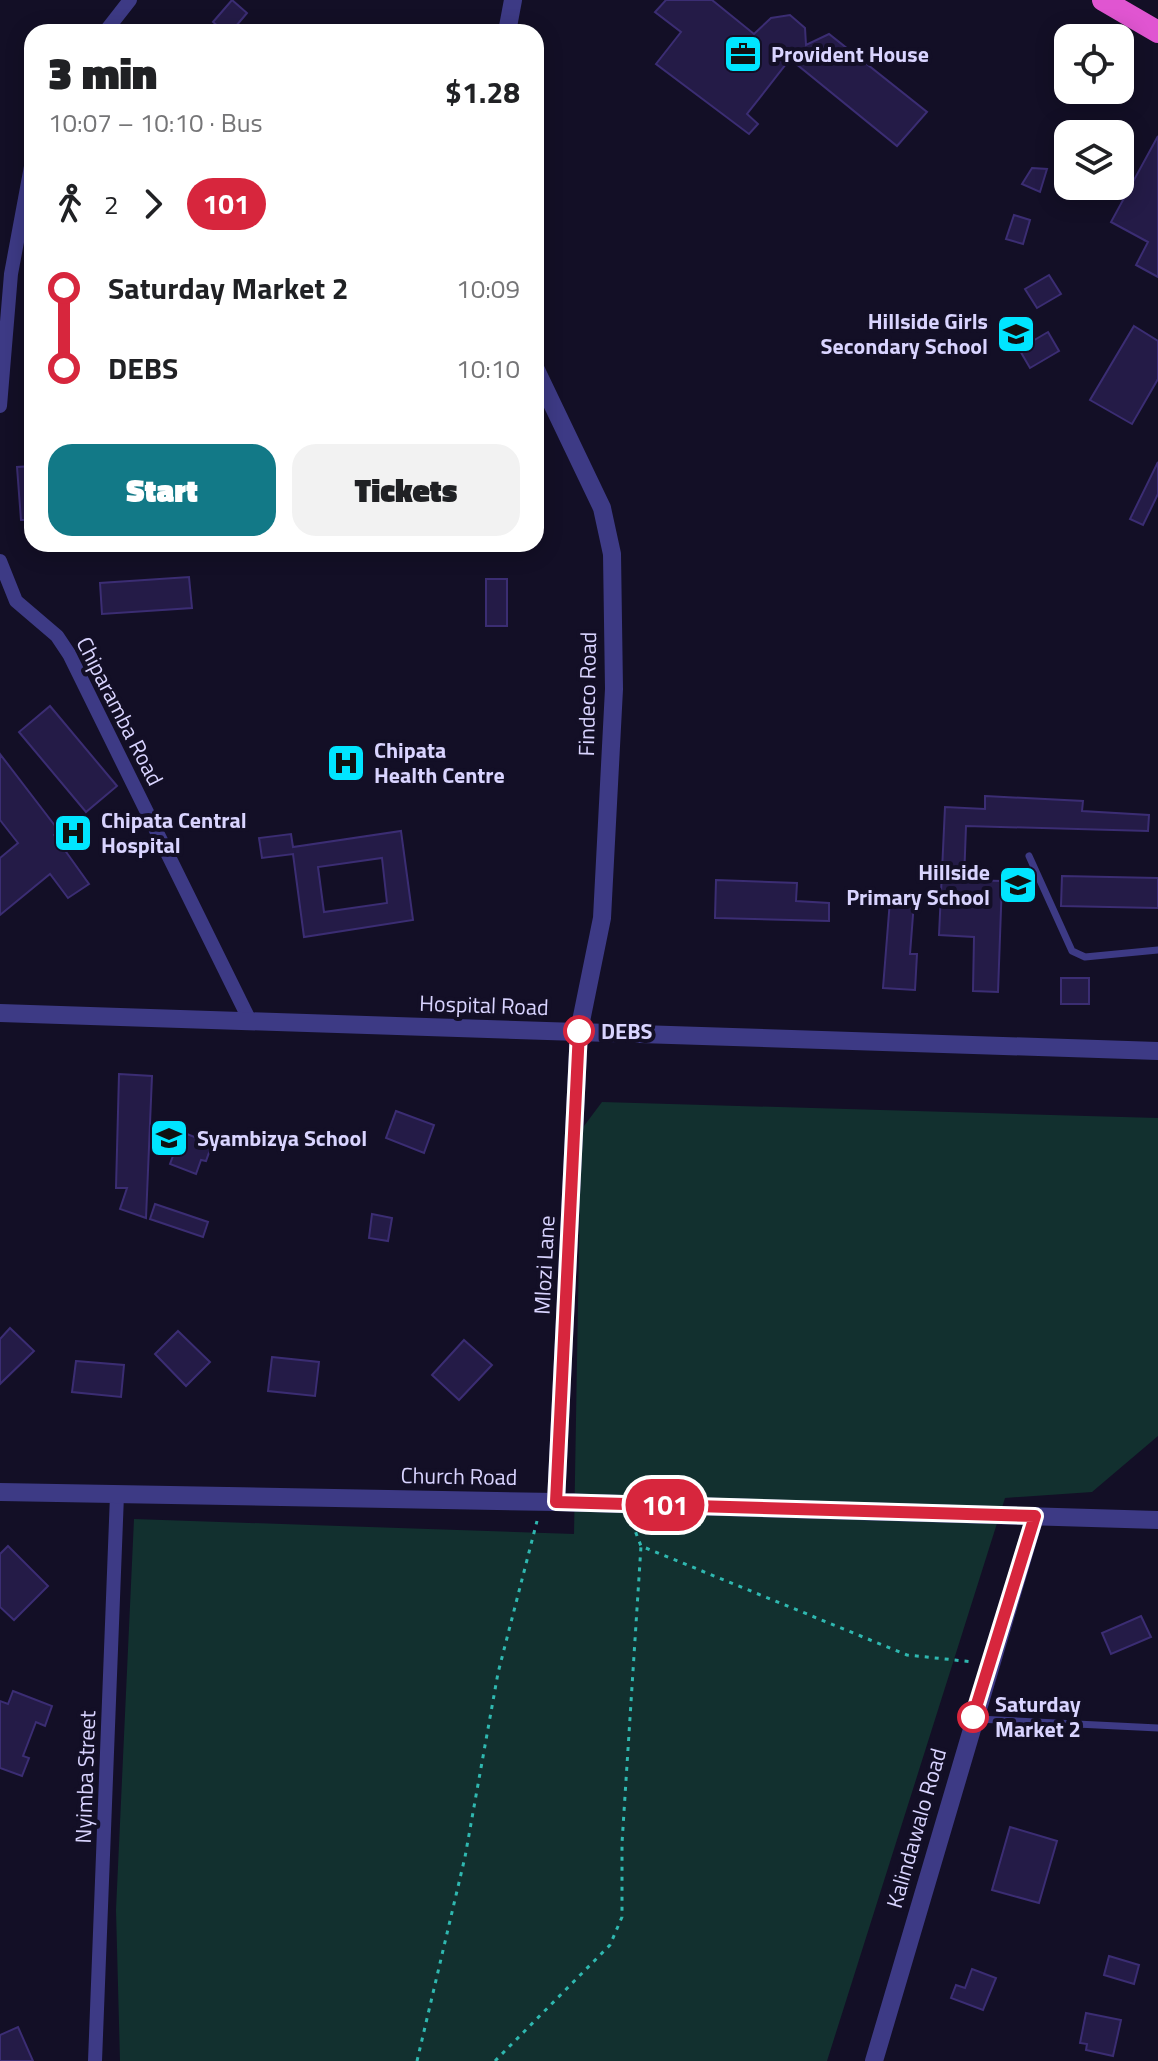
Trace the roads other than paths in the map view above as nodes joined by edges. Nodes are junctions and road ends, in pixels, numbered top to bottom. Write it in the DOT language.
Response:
graph roads {
  1 [pos="130,0"];
  2 [pos="513,0"];
  3 [pos="1103,0"];
  4 [pos="111,24"];
  5 [pos="508,24"];
  6 [pos="1158,32"];
  7 [pos="24,204"];
  8 [pos="544,387"];
  9 [pos="0,406"];
  10 [pos="0,561"];
  11 [pos="0,596"];
  12 [pos="16,601"];
  13 [pos="1029,856"];
  14 [pos="1158,950"];
  15 [pos="0,1013"];
  16 [pos="250,1021"];
  17 [pos="579,1031"];
  18 [pos="1158,1051"];
  19 [pos="0,1492"];
  20 [pos="117,1495"];
  21 [pos="549,1502"];
  22 [pos="1035,1516"];
  23 [pos="1158,1520"];
  24 [pos="972,1719"];
  25 [pos="1158,1728"];
  26 [pos="95,2061"];
  27 [pos="874,2061"];
  1 -- 4 [label="street"];
  2 -- 5 [label="street"];
  3 -- 6 [label="highway"];
  7 -- 9 [label="street"];
  8 -- 17 [label="street, Findeco Road"];
  10 -- 12 [label="street, Chiparamba Road"];
  11 -- 12 [label="street"];
  12 -- 16 [label="street, Chiparamba Road"];
  13 -- 14 [label="lane"];
  15 -- 16 [label="street, Hospital Road"];
  16 -- 17 [label="street, Hospital Road"];
  17 -- 18 [label="street, Hospital Road"];
  17 -- 21 [label="street, Mlozi Lane"];
  19 -- 20 [label="street, Church Road"];
  20 -- 21 [label="street, Church Road"];
  20 -- 26 [label="street, Nyimba Street"];
  21 -- 22 [label="street, Church Road"];
  22 -- 23 [label="street, Church Road"];
  22 -- 24 [label="street, Kalindawalo Road"];
  24 -- 25 [label="lane"];
  24 -- 27 [label="street, Kalindawalo Road"];
}
